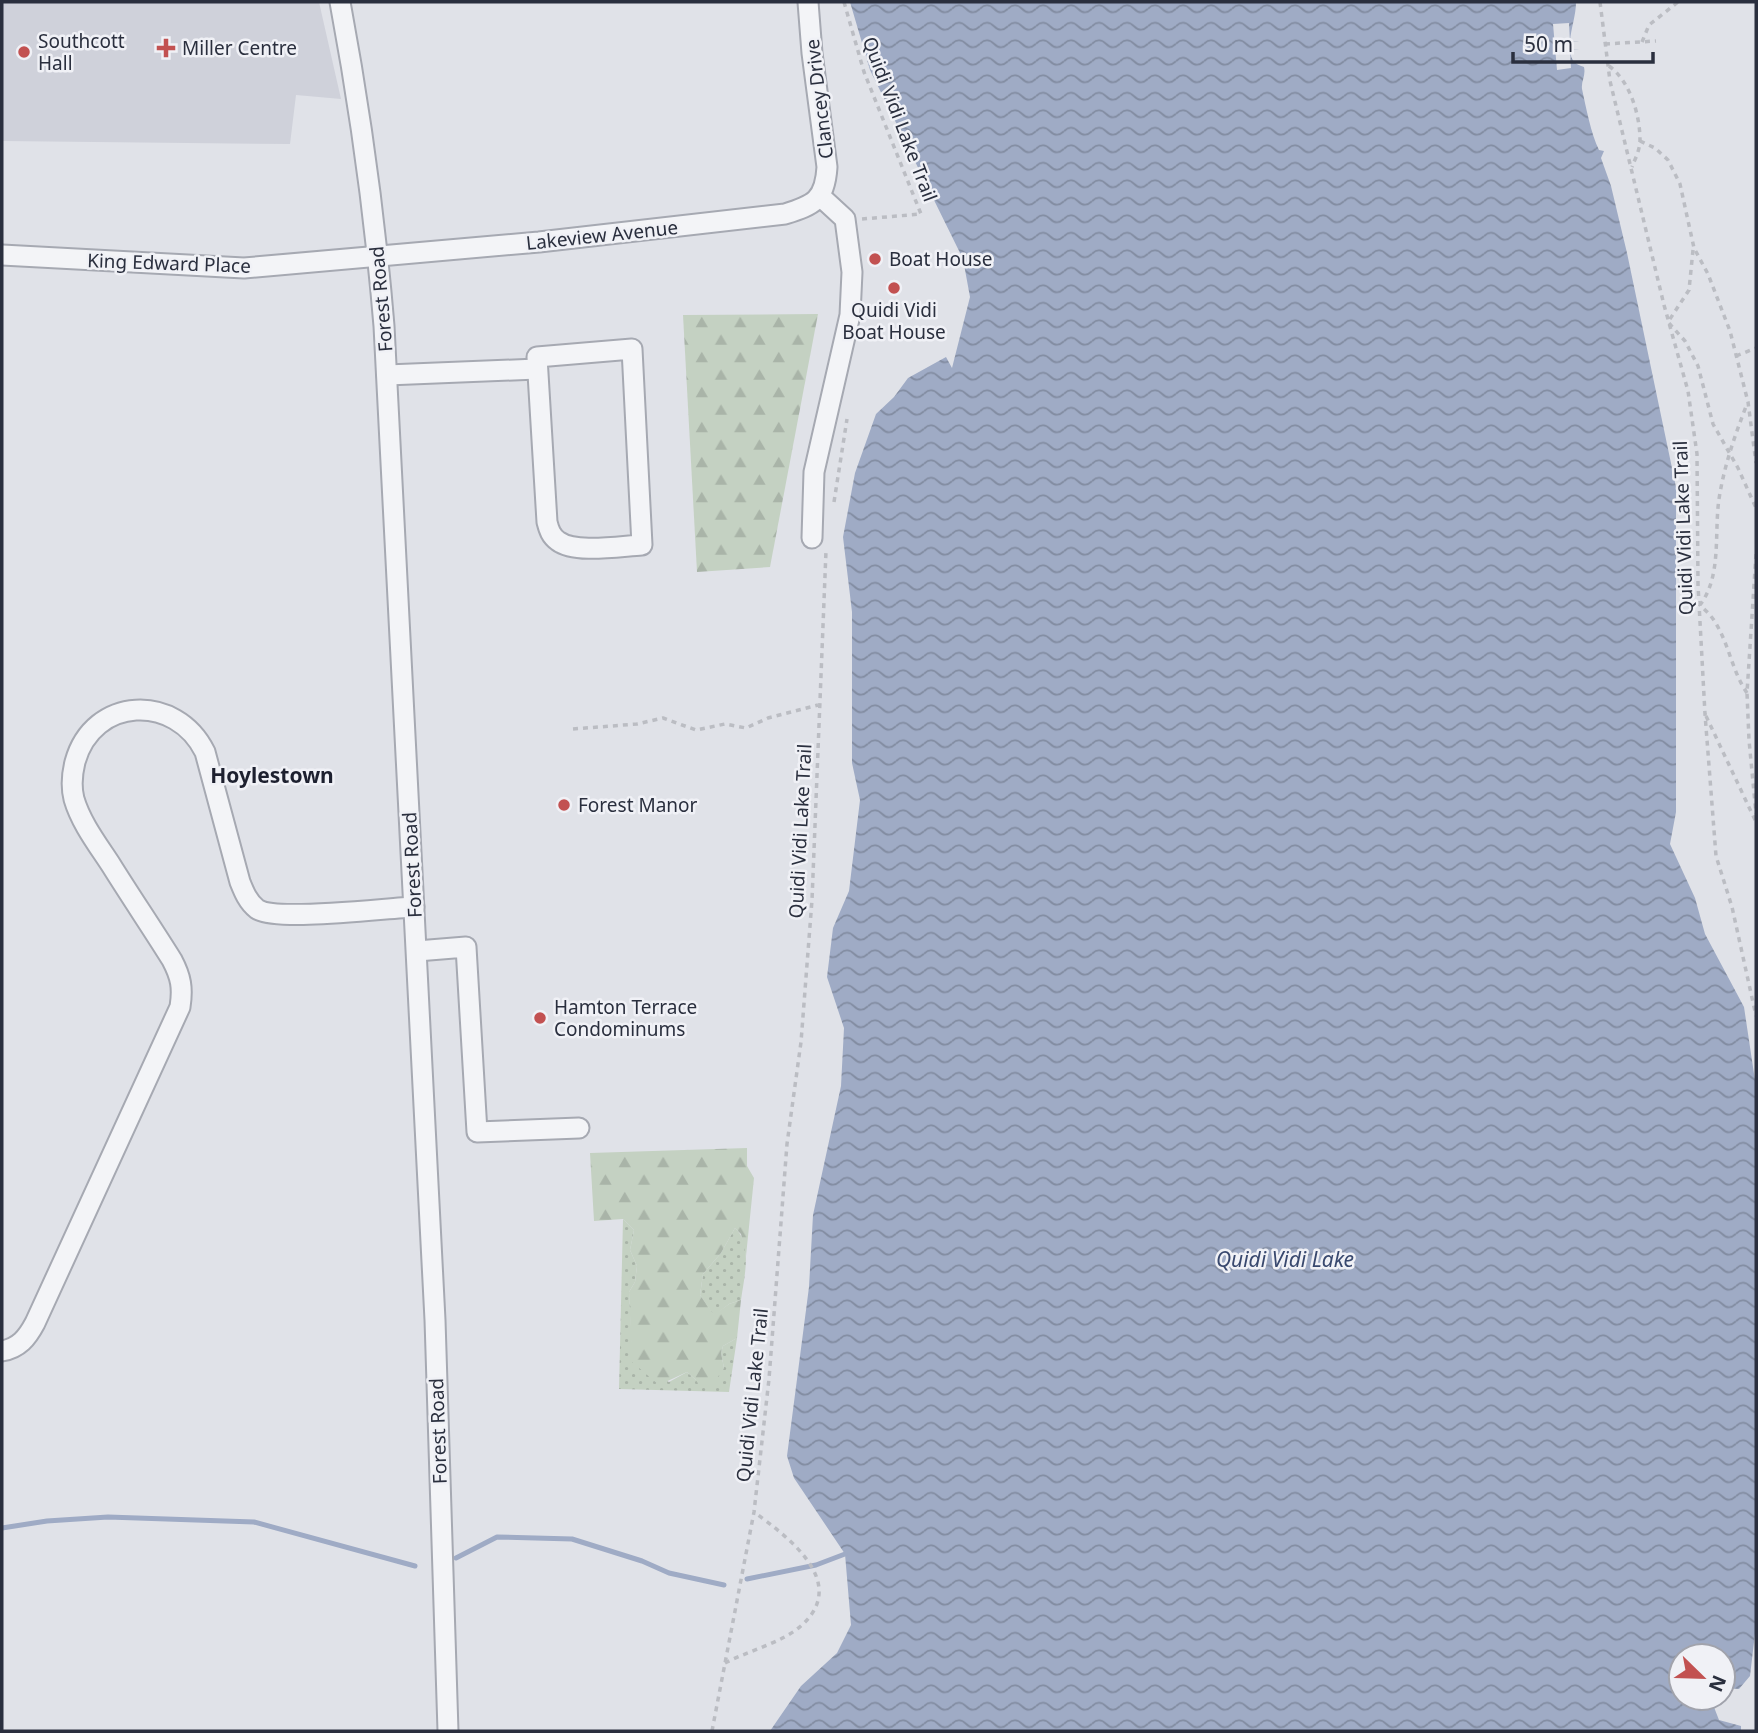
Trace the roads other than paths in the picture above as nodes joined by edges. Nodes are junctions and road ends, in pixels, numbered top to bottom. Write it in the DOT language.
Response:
graph roads {
  1 [pos="340,2"];
  2 [pos="808,2"];
  3 [pos="820,196"];
  4 [pos="2,255"];
  5 [pos="378,256"];
  6 [pos="537,369"];
  7 [pos="387,374"];
  8 [pos="819,543"];
  9 [pos="414,907"];
  10 [pos="417,951"];
  11 [pos="579,1128"];
  12 [pos="2,1351"];
  13 [pos="448,1731"];
  1 -- 5 [label="street, Forest Road"];
  2 -- 3 [label="street, Clancey Drive"];
  3 -- 5 [label="street, Lakeview Avenue"];
  3 -- 8 [label="street"];
  4 -- 5 [label="street, King Edward Place"];
  5 -- 7 [label="street, Forest Road"];
  6 -- 6 [label="street"];
  6 -- 7 [label="street"];
  7 -- 9 [label="street, Forest Road"];
  9 -- 10 [label="street, Forest Road"];
  9 -- 12 [label="street"];
  10 -- 11 [label="street"];
  10 -- 13 [label="street, Forest Road"];
}
